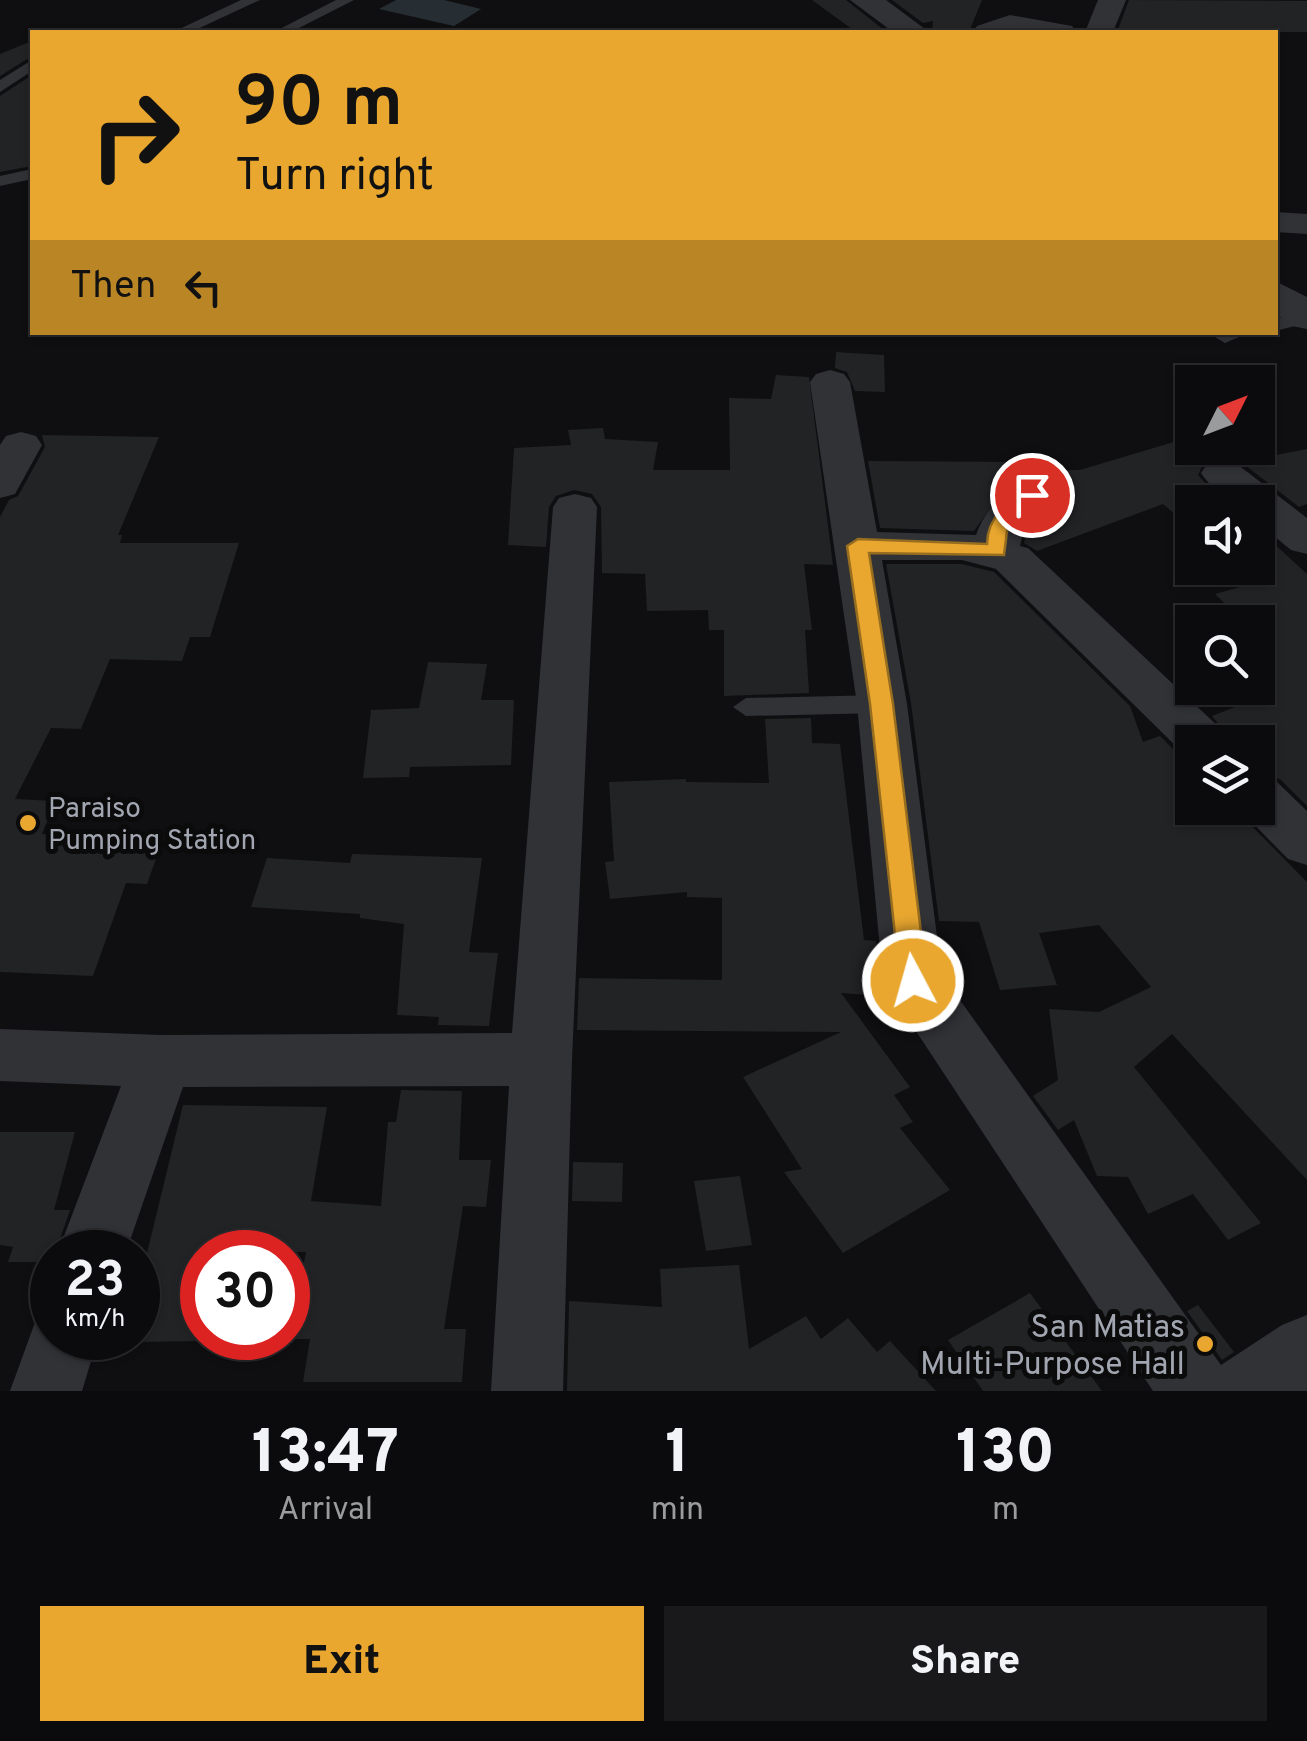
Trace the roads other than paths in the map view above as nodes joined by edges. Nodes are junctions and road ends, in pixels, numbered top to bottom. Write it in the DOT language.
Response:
graph roads {
  1 [pos="254,0"];
  2 [pos="346,0"];
  3 [pos="865,0"];
  4 [pos="1112,0"];
  5 [pos="185,30"];
  6 [pos="284,30"];
  7 [pos="910,30"];
  8 [pos="993,30"];
  9 [pos="1049,30"];
  10 [pos="1100,30"];
  11 [pos="30,65"];
  12 [pos="0,87"];
  13 [pos="30,174"];
  14 [pos="0,180"];
  15 [pos="1278,222"];
  16 [pos="1307,224"];
  17 [pos="1278,296"];
  18 [pos="1307,317"];
  19 [pos="1278,323"];
  20 [pos="830,382"];
  21 [pos="21,444"];
  22 [pos="1222,473"];
  23 [pos="0,485"];
  24 [pos="1032,495"];
  25 [pos="574,507"];
  26 [pos="1307,540"];
  27 [pos="858,546"];
  28 [pos="997,551"];
  29 [pos="882,704"];
  30 [pos="746,707"];
  31 [pos="1186,725"];
  32 [pos="1275,813"];
  33 [pos="1307,844"];
  34 [pos="0,1055"];
  35 [pos="541,1058"];
  36 [pos="161,1062"];
  37 [pos="100,1230"];
  38 [pos="1307,1350"];
  39 [pos="55,1360"];
  40 [pos="46,1391"];
  41 [pos="527,1391"];
  42 [pos="1196,1391"];
  43 [pos="1246,1391"];
  1 -- 5 [label="lane"];
  2 -- 6 [label="lane"];
  3 -- 7 [label="street"];
  4 -- 10 [label="street"];
  8 -- 9 [label="street"];
  11 -- 12 [label="lane"];
  13 -- 14 [label="lane"];
  15 -- 16 [label="street"];
  17 -- 18 [label="street"];
  18 -- 19 [label="lane"];
  20 -- 27 [label="street"];
  21 -- 23 [label="street"];
  22 -- 26 [label="street"];
  24 -- 28 [label="street"];
  25 -- 35 [label="street"];
  27 -- 28 [label="street"];
  27 -- 29 [label="street"];
  28 -- 31 [label="street"];
  29 -- 30 [label="lane"];
  29 -- 42 [label="street"];
  32 -- 33 [label="street"];
  34 -- 36 [label="street"];
  35 -- 36 [label="street"];
  35 -- 41 [label="street"];
  36 -- 37 [label="street"];
  38 -- 43 [label="street"];
  39 -- 40 [label="street"];
}
